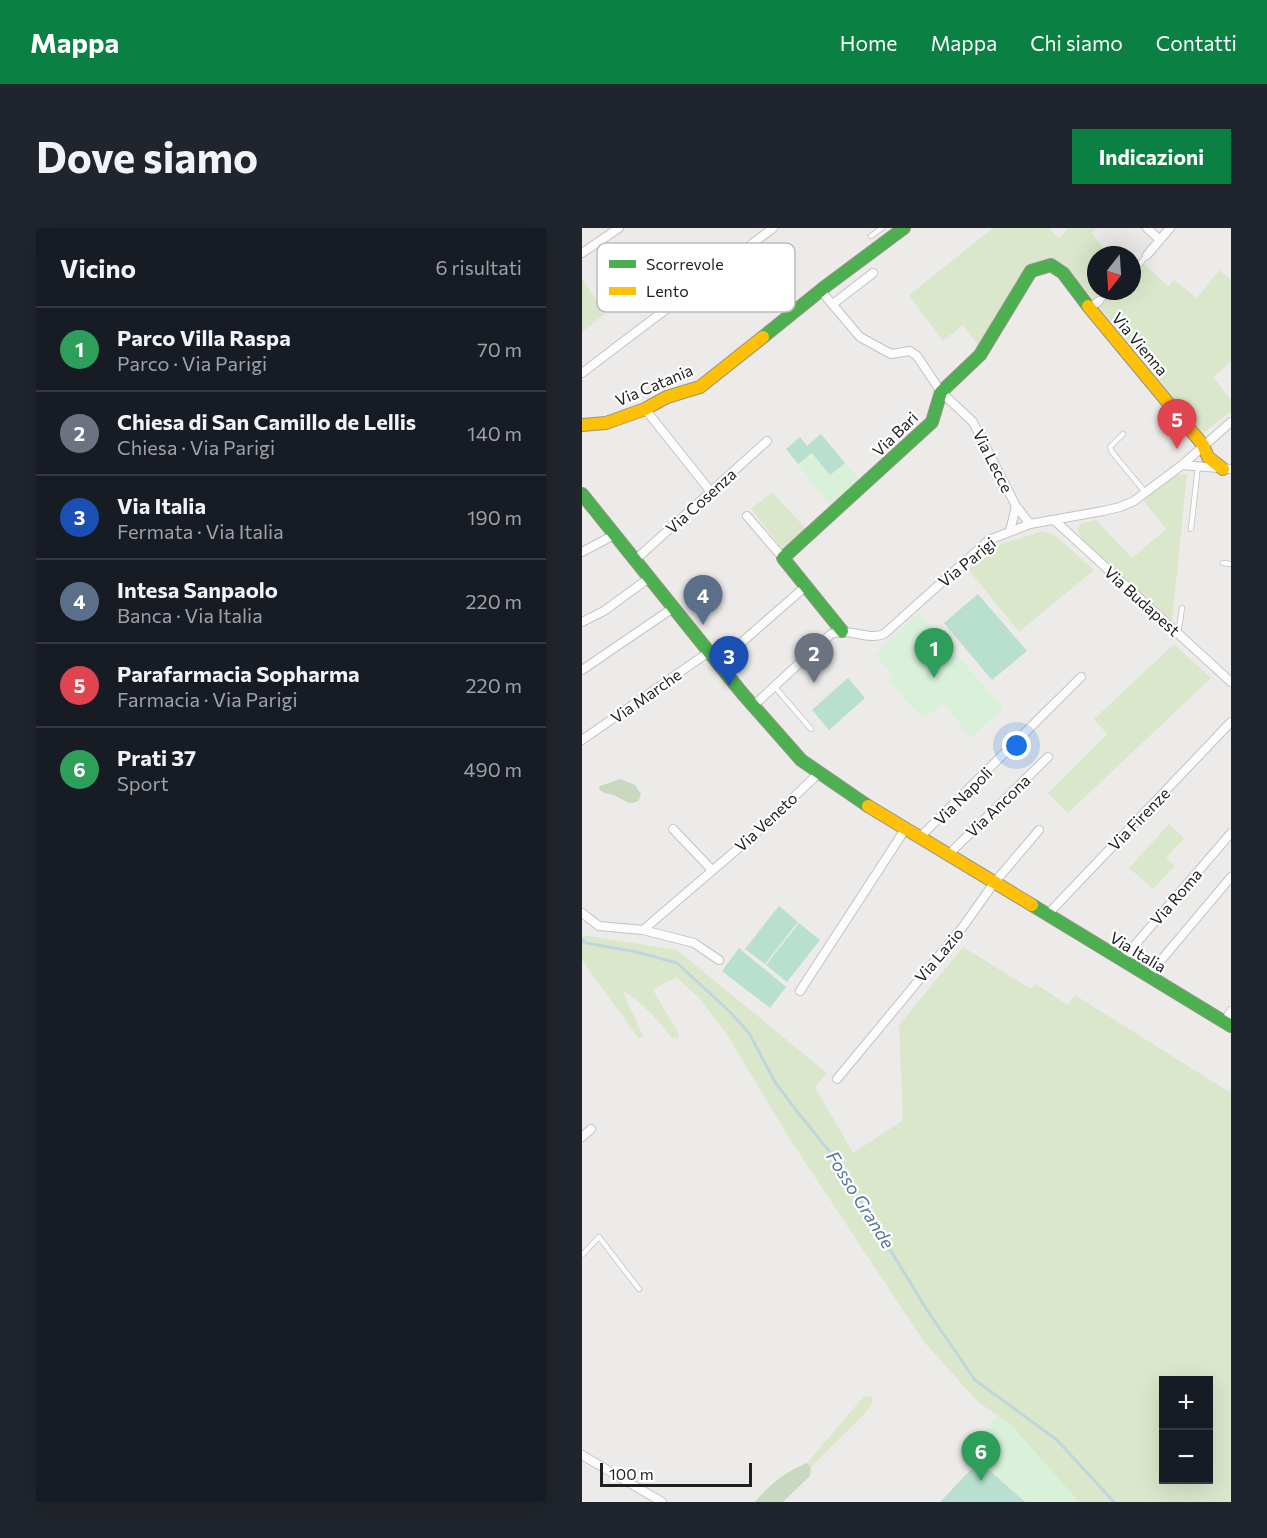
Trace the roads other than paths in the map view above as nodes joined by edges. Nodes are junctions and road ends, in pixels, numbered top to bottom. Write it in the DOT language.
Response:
graph roads {
  1 [pos="619,228"];
  2 [pos="773,228"];
  3 [pos="882,228"];
  4 [pos="904,228"];
  5 [pos="1147,228"];
  6 [pos="1170,228"];
  7 [pos="871,236"];
  8 [pos="1160,240"];
  9 [pos="753,243"];
  10 [pos="582,253"];
  11 [pos="1147,255"];
  12 [pos="1141,262"];
  13 [pos="1051,266"];
  14 [pos="873,273"];
  15 [pos="821,291"];
  16 [pos="1100,300"];
  17 [pos="833,304"];
  18 [pos="1094,305"];
  19 [pos="662,312"];
  20 [pos="795,312"];
  21 [pos="795,312"];
  22 [pos="582,373"];
  23 [pos="942,392"];
  24 [pos="645,409"];
  25 [pos="1231,422"];
  26 [pos="582,425"];
  27 [pos="1123,434"];
  28 [pos="767,441"];
  29 [pos="1203,445"];
  30 [pos="1182,465"];
  31 [pos="1198,466"];
  32 [pos="1227,469"];
  33 [pos="711,492"];
  34 [pos="1145,492"];
  35 [pos="584,499"];
  36 [pos="1016,506"];
  37 [pos="747,516"];
  38 [pos="1054,520"];
  39 [pos="1030,524"];
  40 [pos="1191,529"];
  41 [pos="1010,531"];
  42 [pos="614,535"];
  43 [pos="582,552"];
  44 [pos="783,558"];
  45 [pos="634,561"];
  46 [pos="1222,563"];
  47 [pos="1231,564"];
  48 [pos="649,579"];
  49 [pos="806,586"];
  50 [pos="673,608"];
  51 [pos="1182,608"];
  52 [pos="582,622"];
  53 [pos="842,631"];
  54 [pos="1176,632"];
  55 [pos="709,652"];
  56 [pos="718,663"];
  57 [pos="582,670"];
  58 [pos="1081,677"];
  59 [pos="1231,682"];
  60 [pos="774,686"];
  61 [pos="753,706"];
  62 [pos="1231,722"];
  63 [pos="811,729"];
  64 [pos="582,740"];
  65 [pos="1048,758"];
  66 [pos="819,773"];
  67 [pos="906,828"];
  68 [pos="673,829"];
  69 [pos="1039,830"];
  70 [pos="1231,833"];
  71 [pos="920,837"];
  72 [pos="948,855"];
  73 [pos="712,870"];
  74 [pos="1231,877"];
  75 [pos="994,883"];
  76 [pos="582,913"];
  77 [pos="1047,915"];
  78 [pos="643,930"];
  79 [pos="719,960"];
  80 [pos="1121,961"];
  81 [pos="1147,977"];
  82 [pos="800,991"];
  83 [pos="1229,1020"];
  84 [pos="837,1079"];
  85 [pos="591,1129"];
  86 [pos="582,1137"];
  87 [pos="582,1255"];
  88 [pos="639,1289"];
  89 [pos="582,1455"];
  90 [pos="662,1502"];
  1 -- 10 [label="street"];
  2 -- 9 [label="street"];
  3 -- 7 [label="lane"];
  4 -- 15 [label="street, Via Catania"];
  5 -- 8 [label="street"];
  6 -- 8 [label="street"];
  8 -- 11 [label="street"];
  11 -- 12 [label="lane"];
  13 -- 18 [label="street, Via Vienna"];
  13 -- 23 [label="street, Via Bari"];
  14 -- 17 [label="street"];
  15 -- 17 [label="street"];
  15 -- 21 [label="street, Via Catania"];
  16 -- 18 [label="lane"];
  17 -- 23 [label="street, Via Lecce"];
  18 -- 29 [label="street, Via Vienna"];
  19 -- 22 [label="street"];
  20 -- 24 [label="street, Via Catania"];
  23 -- 36 [label="street, Via Lecce"];
  23 -- 44 [label="street, Via Bari"];
  24 -- 26 [label="street, Via Catania"];
  24 -- 33 [label="street"];
  25 -- 29 [label="street, Via Parigi"];
  27 -- 34 [label="lane"];
  28 -- 33 [label="street, Via Cosenza"];
  29 -- 30 [label="street, Via Parigi"];
  29 -- 32 [label="street, Via Vienna"];
  30 -- 31 [label="street"];
  30 -- 34 [label="street, Via Parigi"];
  31 -- 32 [label="street"];
  31 -- 40 [label="lane"];
  33 -- 45 [label="street, Via Cosenza"];
  34 -- 38 [label="street, Via Parigi"];
  35 -- 42 [label="street, Via Italia"];
  36 -- 39 [label="street, Via Lecce"];
  36 -- 41 [label="street, Via Lecce"];
  37 -- 44 [label="street"];
  38 -- 39 [label="street, Via Parigi"];
  38 -- 54 [label="street, Via Budapest"];
  39 -- 41 [label="street, Via Parigi"];
  41 -- 53 [label="street, Via Parigi"];
  42 -- 43 [label="street"];
  42 -- 45 [label="street, Via Italia"];
  44 -- 49 [label="street"];
  45 -- 48 [label="street, Via Italia"];
  46 -- 47 [label="lane"];
  48 -- 50 [label="street, Via Italia"];
  48 -- 52 [label="street"];
  49 -- 53 [label="street"];
  49 -- 56 [label="street"];
  50 -- 55 [label="street, Via Italia"];
  50 -- 57 [label="street"];
  51 -- 54 [label="lane"];
  53 -- 60 [label="street"];
  54 -- 59 [label="street, Via Budapest"];
  55 -- 56 [label="street, Via Italia"];
  55 -- 64 [label="street, Via Marche"];
  56 -- 61 [label="street, Via Italia"];
  58 -- 71 [label="street, Via Napoli"];
  60 -- 61 [label="street"];
  60 -- 63 [label="lane"];
  61 -- 66 [label="street, Via Italia"];
  62 -- 77 [label="street, Via Firenze"];
  65 -- 72 [label="street, Via Ancona"];
  66 -- 67 [label="street, Via Italia"];
  66 -- 73 [label="street, Via Veneto"];
  67 -- 71 [label="street, Via Italia"];
  67 -- 82 [label="street"];
  68 -- 73 [label="street"];
  69 -- 75 [label="street, Via Lazio"];
  70 -- 80 [label="street, Via Roma"];
  71 -- 72 [label="street, Via Italia"];
  72 -- 75 [label="street, Via Italia"];
  73 -- 78 [label="street, Via Veneto"];
  74 -- 81 [label="street"];
  75 -- 77 [label="street, Via Italia"];
  75 -- 84 [label="street, Via Lazio"];
  76 -- 78 [label="street"];
  77 -- 80 [label="street, Via Italia"];
  78 -- 79 [label="street"];
  80 -- 81 [label="street, Via Italia"];
  81 -- 83 [label="street, Via Italia"];
  85 -- 86 [label="street"];
  87 -- 88 [label="lane"];
  89 -- 90 [label="street"];
}
